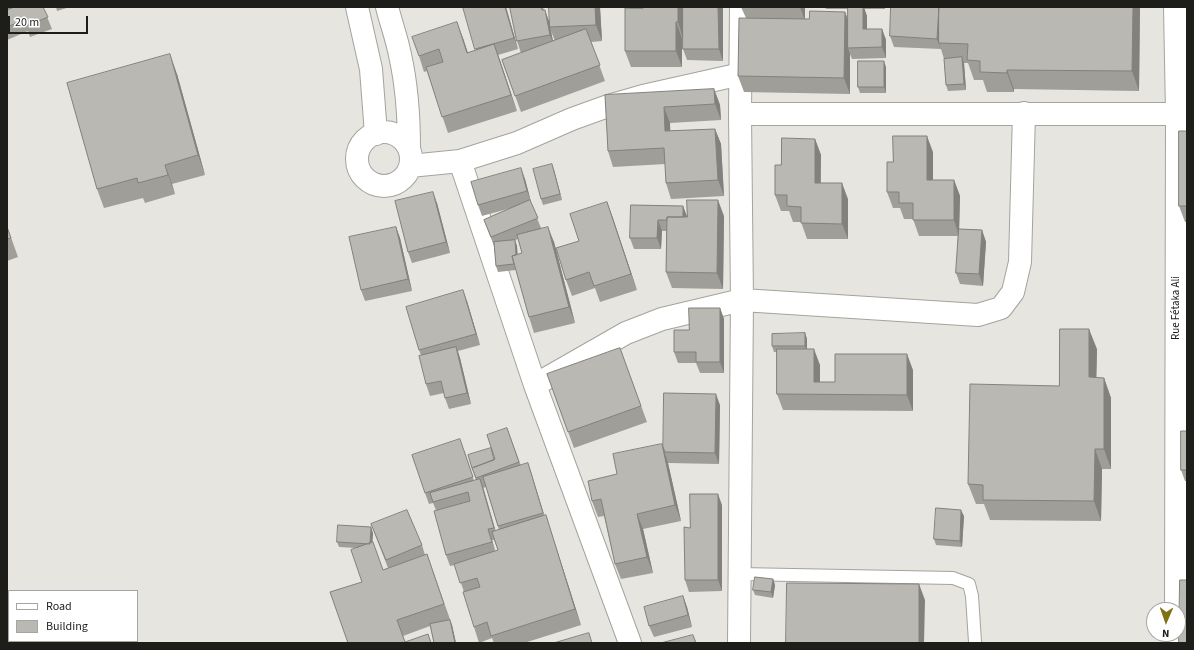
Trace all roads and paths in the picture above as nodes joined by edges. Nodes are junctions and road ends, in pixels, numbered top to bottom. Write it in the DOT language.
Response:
graph roads {
  1 [pos="357,7"];
  2 [pos="386,7"];
  3 [pos="741,7"];
  4 [pos="1175,7"];
  5 [pos="741,74"];
  6 [pos="1024,113"];
  7 [pos="740,114"];
  8 [pos="1182,114"];
  9 [pos="376,134"];
  10 [pos="410,157"];
  11 [pos="460,161"];
  12 [pos="742,300"];
  13 [pos="535,385"];
  14 [pos="739,574"];
  15 [pos="1182,582"];
  16 [pos="1178,602"];
  17 [pos="975,642"];
  18 [pos="630,643"];
  19 [pos="739,643"];
  1 -- 9 [label="street"];
  2 -- 10 [label="street"];
  3 -- 5 [label="street"];
  4 -- 8 [label="street, Rue Fétaka Ali"];
  5 -- 7 [label="street"];
  5 -- 11 [label="street"];
  6 -- 7 [label="street"];
  6 -- 8 [label="street"];
  6 -- 12 [label="street"];
  7 -- 12 [label="street"];
  8 -- 15 [label="street, Rue Fétaka Ali"];
  9 -- 10 [label="street"];
  9 -- 10 [label="street"];
  10 -- 11 [label="street"];
  11 -- 13 [label="street"];
  12 -- 13 [label="street"];
  12 -- 14 [label="street"];
  13 -- 18 [label="street"];
  14 -- 17 [label="lane"];
  14 -- 19 [label="street"];
  15 -- 16 [label="street, Rue Fétaka Ali"];
}
